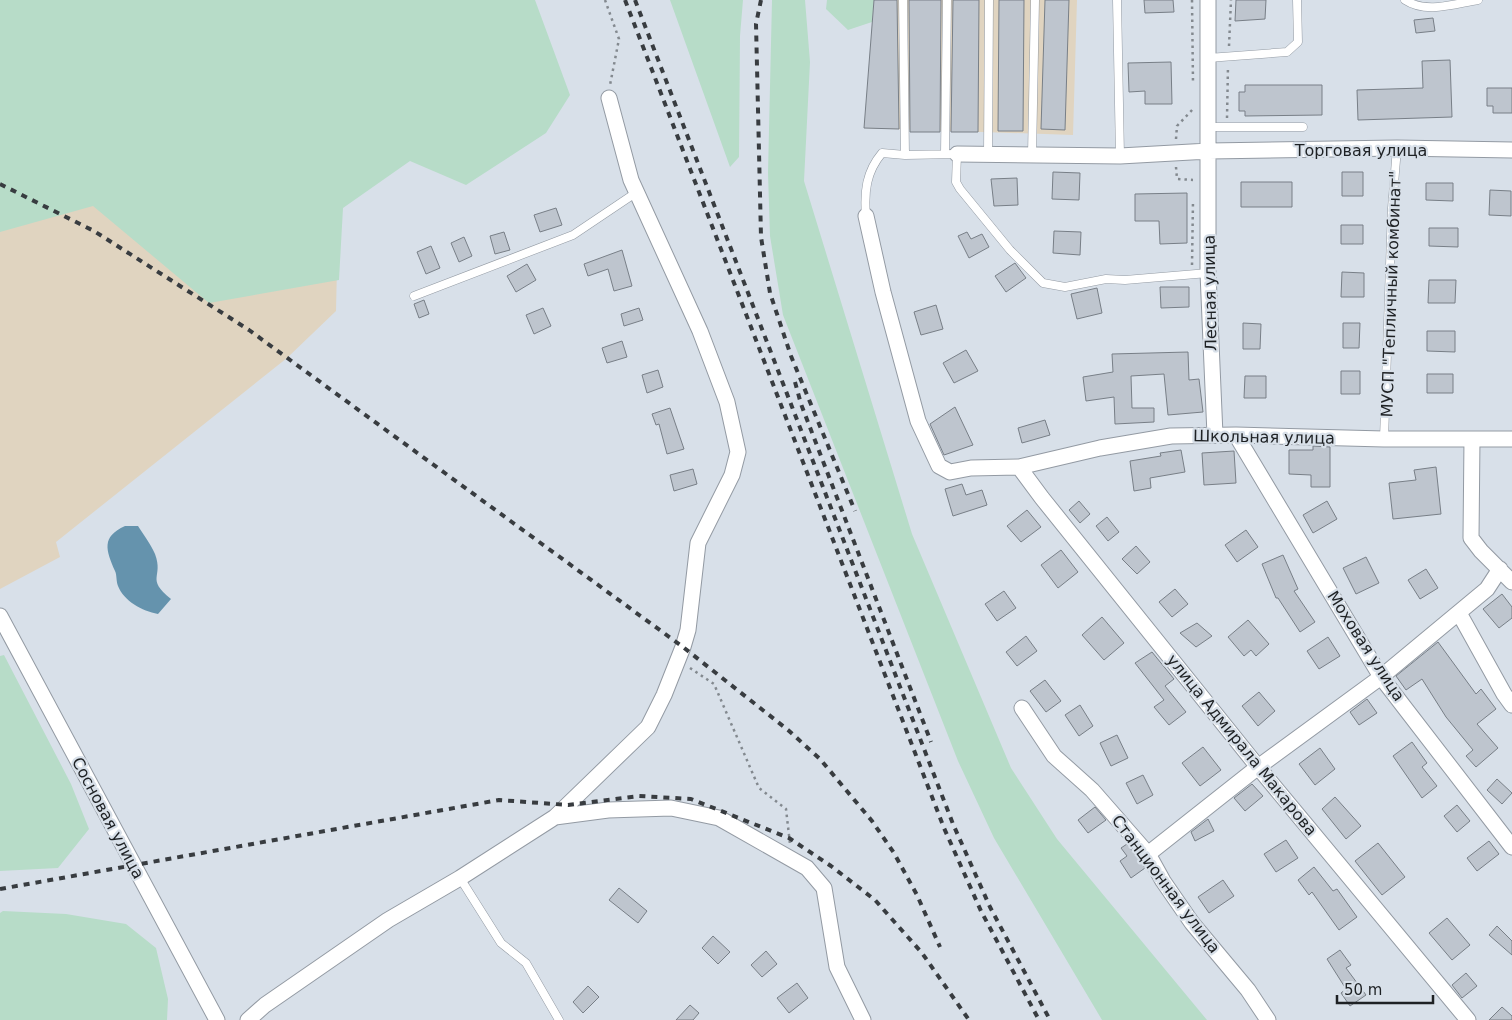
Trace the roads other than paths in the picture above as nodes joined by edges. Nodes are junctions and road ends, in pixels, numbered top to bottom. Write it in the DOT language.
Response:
graph roads {
  1 [pos="903,0"];
  2 [pos="947,0"];
  3 [pos="989,0"];
  4 [pos="1035,0"];
  5 [pos="1117,0"];
  6 [pos="1208,0"];
  7 [pos="1297,0"];
  8 [pos="1405,0"];
  9 [pos="1478,0"];
  10 [pos="1208,58"];
  11 [pos="609,98"];
  12 [pos="1209,127"];
  13 [pos="1303,127"];
  14 [pos="1397,148"];
  15 [pos="1512,150"];
  16 [pos="1209,151"];
  17 [pos="951,154"];
  18 [pos="906,155"];
  19 [pos="988,155"];
  20 [pos="1032,156"];
  21 [pos="1120,156"];
  22 [pos="637,192"];
  23 [pos="866,216"];
  24 [pos="1208,274"];
  25 [pos="414,296"];
  26 [pos="1215,434"];
  27 [pos="1236,435"];
  28 [pos="1384,439"];
  29 [pos="1472,439"];
  30 [pos="1512,439"];
  31 [pos="1020,467"];
  32 [pos="1500,569"];
  33 [pos="1512,582"];
  34 [pos="1459,613"];
  35 [pos="0,616"];
  36 [pos="1381,676"];
  37 [pos="1512,705"];
  38 [pos="1022,708"];
  39 [pos="1258,767"];
  40 [pos="555,817"];
  41 [pos="1512,847"];
  42 [pos="1148,854"];
  43 [pos="460,878"];
  44 [pos="217,1020"];
  45 [pos="248,1020"];
  46 [pos="559,1020"];
  47 [pos="863,1020"];
  48 [pos="1268,1020"];
  49 [pos="1468,1020"];
  1 -- 18 [label="lane"];
  2 -- 17 [label="lane"];
  3 -- 19 [label="lane"];
  4 -- 20 [label="lane"];
  5 -- 21 [label="lane"];
  6 -- 10 [label="street, Лесная улица"];
  7 -- 10 [label="lane"];
  8 -- 9 [label="lane"];
  10 -- 12 [label="street, Лесная улица"];
  11 -- 22 [label="street"];
  12 -- 13 [label="lane"];
  12 -- 16 [label="street, Лесная улица"];
  14 -- 15 [label="street, Торговая улица"];
  14 -- 16 [label="street, Торговая улица"];
  14 -- 28 [label="lane, МУСП \"Тепличный комбинат\""];
  16 -- 21 [label="street, Торговая улица"];
  16 -- 24 [label="street, Лесная улица"];
  17 -- 18 [label="lane"];
  17 -- 19 [label="street, Торговая улица"];
  17 -- 24 [label="lane"];
  18 -- 23 [label="lane"];
  19 -- 20 [label="street, Торговая улица"];
  20 -- 21 [label="street, Торговая улица"];
  22 -- 25 [label="lane"];
  22 -- 40 [label="street"];
  23 -- 31 [label="street, Школьная улица"];
  24 -- 26 [label="street, Лесная улица"];
  26 -- 27 [label="street, Школьная улица"];
  26 -- 31 [label="street, Школьная улица"];
  27 -- 28 [label="street, Школьная улица"];
  27 -- 36 [label="street, Моховая улица"];
  28 -- 29 [label="street, Школьная улица"];
  29 -- 30 [label="street, Школьная улица"];
  29 -- 32 [label="street"];
  31 -- 39 [label="street, улица Адмирала Макарова"];
  32 -- 33 [label="street"];
  32 -- 34 [label="street"];
  34 -- 36 [label="street"];
  34 -- 37 [label="street"];
  35 -- 44 [label="street, Сосновая улица"];
  36 -- 39 [label="street"];
  36 -- 41 [label="street, Моховая улица"];
  38 -- 42 [label="street, Станционная улица"];
  39 -- 42 [label="street"];
  39 -- 49 [label="street, улица Адмирала Макарова"];
  40 -- 43 [label="street"];
  40 -- 47 [label="street"];
  42 -- 48 [label="street, Станционная улица"];
  43 -- 45 [label="street"];
  43 -- 46 [label="lane"];
}
